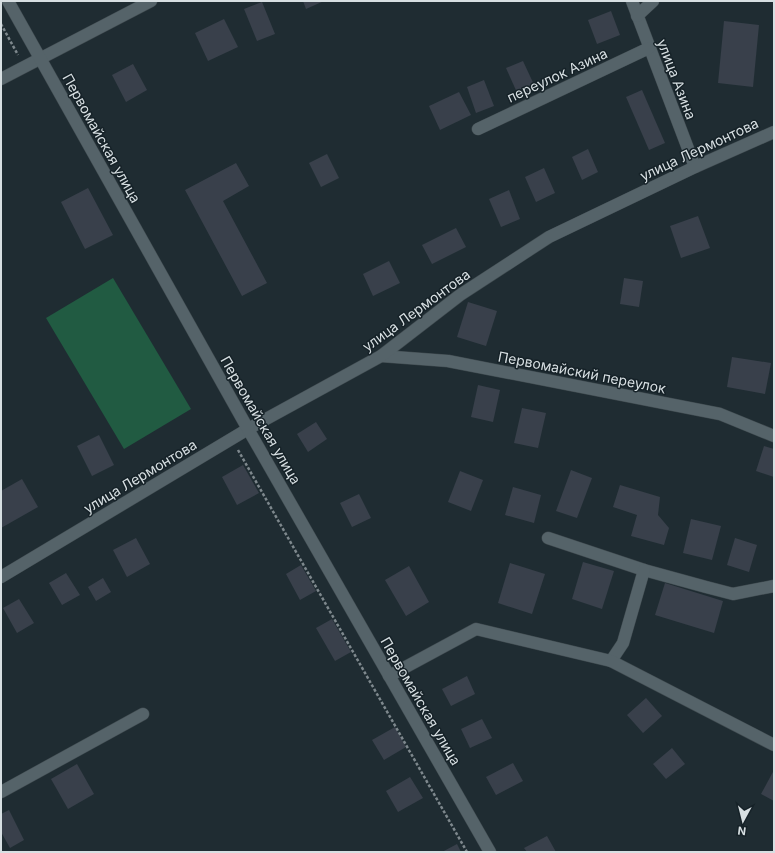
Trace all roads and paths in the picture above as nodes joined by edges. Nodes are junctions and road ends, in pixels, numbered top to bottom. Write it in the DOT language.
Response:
graph roads {
  1 [pos="8,1"];
  2 [pos="151,1"];
  3 [pos="632,1"];
  4 [pos="653,1"];
  5 [pos="637,16"];
  6 [pos="1,24"];
  7 [pos="649,48"];
  8 [pos="40,58"];
  9 [pos="24,66"];
  10 [pos="1,79"];
  11 [pos="478,129"];
  12 [pos="774,132"];
  13 [pos="695,167"];
  14 [pos="381,356"];
  15 [pos="248,429"];
  16 [pos="774,436"];
  17 [pos="231,439"];
  18 [pos="548,538"];
  19 [pos="644,570"];
  20 [pos="1,577"];
  21 [pos="774,586"];
  22 [pos="611,661"];
  23 [pos="389,676"];
  24 [pos="143,714"];
  25 [pos="774,745"];
  26 [pos="1,792"];
  27 [pos="467,852"];
  28 [pos="490,852"];
  1 -- 8 [label="street, Первомайская улица"];
  2 -- 8 [label="street"];
  3 -- 5 [label="street, улица Азина"];
  4 -- 5 [label="street"];
  5 -- 7 [label="street, улица Азина"];
  6 -- 9 [label="path"];
  7 -- 11 [label="street, переулок Азина"];
  7 -- 13 [label="street, улица Азина"];
  8 -- 9 [label="street"];
  8 -- 15 [label="street, Первомайская улица"];
  9 -- 10 [label="street"];
  12 -- 13 [label="street, улица Лермонтова"];
  13 -- 14 [label="street, улица Лермонтова"];
  14 -- 15 [label="street, улица Лермонтова"];
  14 -- 16 [label="street, Первомайский переулок"];
  15 -- 17 [label="street, улица Лермонтова"];
  15 -- 23 [label="street, Первомайская улица"];
  17 -- 20 [label="street, улица Лермонтова"];
  17 -- 27 [label="path"];
  18 -- 19 [label="street"];
  19 -- 21 [label="street"];
  19 -- 22 [label="street"];
  22 -- 23 [label="street"];
  22 -- 25 [label="street"];
  23 -- 28 [label="street, Первомайская улица"];
  24 -- 26 [label="street"];
}
